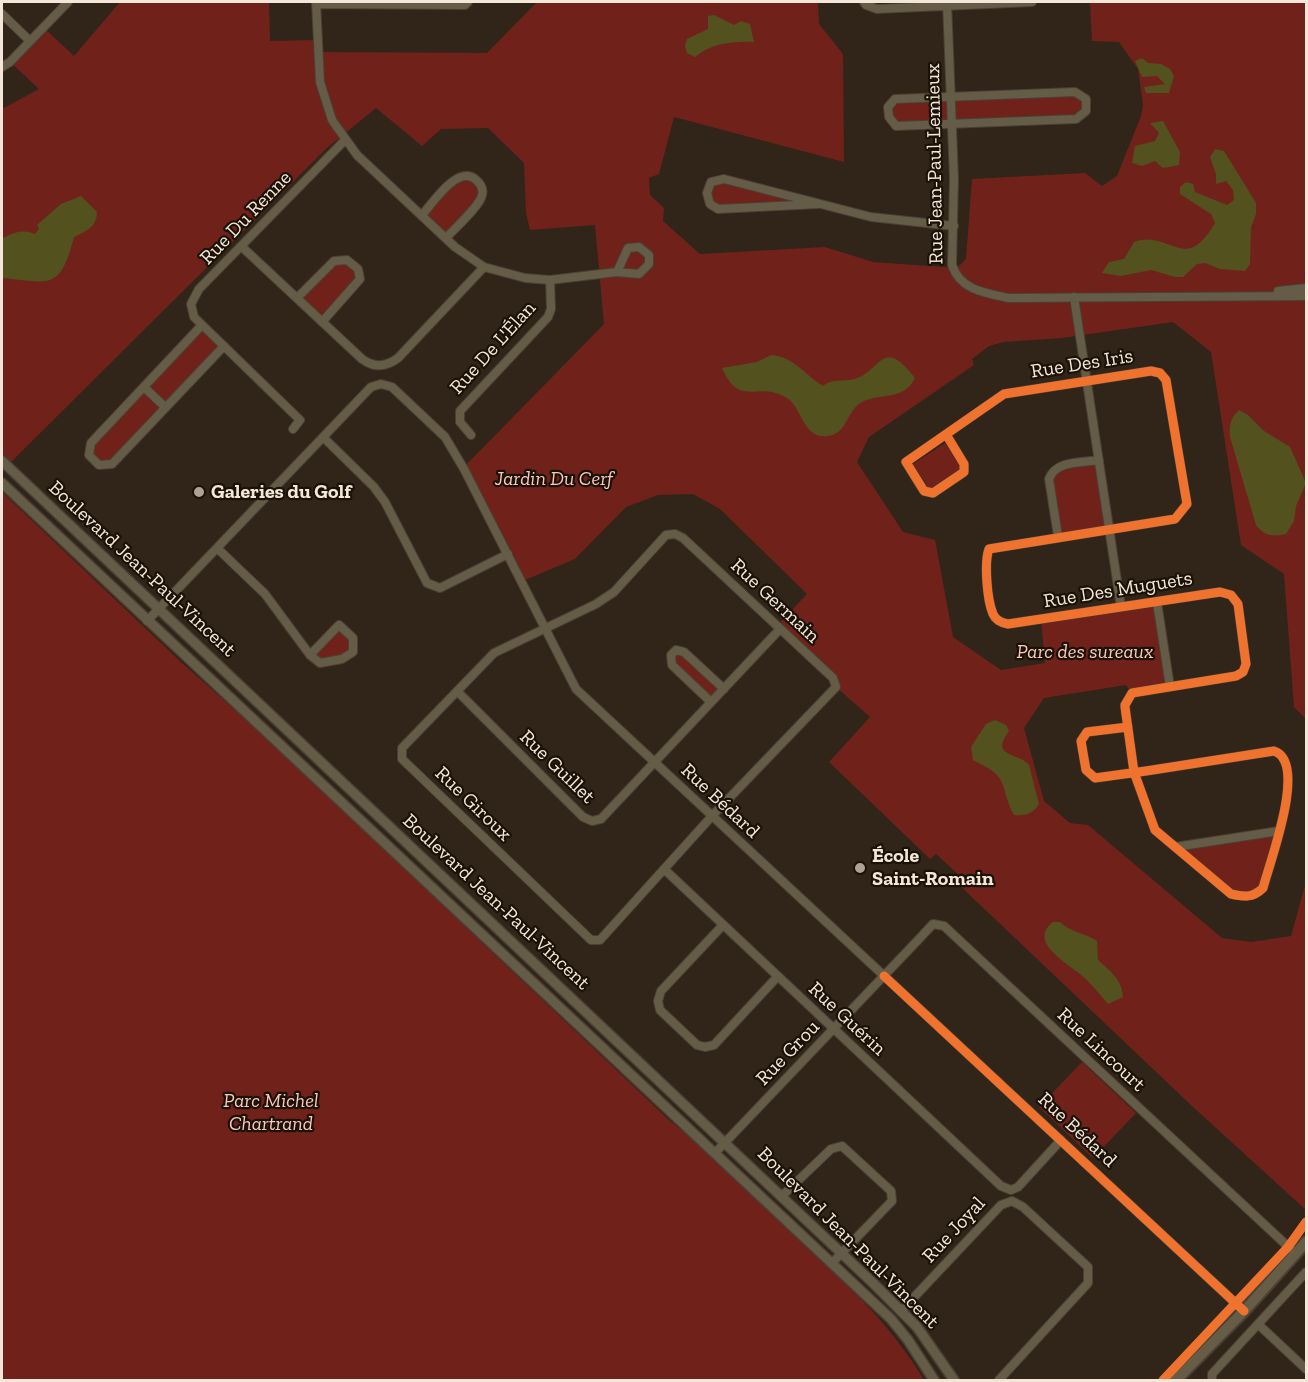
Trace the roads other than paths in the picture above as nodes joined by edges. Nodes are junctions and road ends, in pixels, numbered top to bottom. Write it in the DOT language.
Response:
graph roads {
  1 [pos="68,2"];
  2 [pos="468,2"];
  3 [pos="864,2"];
  4 [pos="1032,2"];
  5 [pos="316,3"];
  6 [pos="400,3"];
  7 [pos="947,4"];
  8 [pos="2,14"];
  9 [pos="30,41"];
  10 [pos="2,67"];
  11 [pos="951,96"];
  12 [pos="952,124"];
  13 [pos="345,140"];
  14 [pos="818,204"];
  15 [pos="422,215"];
  16 [pos="954,226"];
  17 [pos="446,238"];
  18 [pos="241,246"];
  19 [pos="483,267"];
  20 [pos="617,272"];
  21 [pos="550,280"];
  22 [pos="1306,288"];
  23 [pos="1252,294"];
  24 [pos="1306,296"];
  25 [pos="1074,297"];
  26 [pos="297,298"];
  27 [pos="322,322"];
  28 [pos="202,325"];
  29 [pos="224,346"];
  30 [pos="1087,381"];
  31 [pos="144,387"];
  32 [pos="165,407"];
  33 [pos="293,429"];
  34 [pos="471,435"];
  35 [pos="947,436"];
  36 [pos="323,437"];
  37 [pos="1099,460"];
  38 [pos="2,461"];
  39 [pos="2,483"];
  40 [pos="1109,529"];
  41 [pos="1058,536"];
  42 [pos="217,548"];
  43 [pos="507,554"];
  44 [pos="1157,602"];
  45 [pos="1121,607"];
  46 [pos="159,609"];
  47 [pos="147,621"];
  48 [pos="544,627"];
  49 [pos="780,629"];
  50 [pos="310,655"];
  51 [pos="1170,687"];
  52 [pos="724,689"];
  53 [pos="457,691"];
  54 [pos="711,702"];
  55 [pos="1128,727"];
  56 [pos="654,762"];
  57 [pos="1134,772"];
  58 [pos="712,816"];
  59 [pos="1279,831"];
  60 [pos="1175,847"];
  61 [pos="664,869"];
  62 [pos="723,925"];
  63 [pos="778,976"];
  64 [pos="884,976"];
  65 [pos="834,1029"];
  66 [pos="1061,1140"];
  67 [pos="725,1143"];
  68 [pos="716,1153"];
  69 [pos="781,1197"];
  70 [pos="1306,1242"];
  71 [pos="841,1253"];
  72 [pos="1296,1254"];
  73 [pos="832,1263"];
  74 [pos="1306,1272"];
  75 [pos="901,1311"];
  76 [pos="1244,1311"];
  77 [pos="1259,1325"];
  78 [pos="1189,1369"];
  79 [pos="1306,1369"];
  80 [pos="934,1380"];
  81 [pos="954,1380"];
  82 [pos="999,1380"];
  83 [pos="1176,1380"];
  84 [pos="1182,1380"];
  85 [pos="1212,1380"];
  1 -- 9 [label="street"];
  2 -- 6 [label="street"];
  3 -- 7 [label="street"];
  4 -- 7 [label="street"];
  5 -- 6 [label="street"];
  5 -- 13 [label="street"];
  7 -- 11 [label="street, Rue Jean-Paul-Lemieux"];
  8 -- 9 [label="street"];
  9 -- 10 [label="street"];
  11 -- 12 [label="street, Rue Jean-Paul-Lemieux"];
  11 -- 12 [label="street"];
  11 -- 12 [label="street"];
  12 -- 16 [label="street, Rue Jean-Paul-Lemieux"];
  13 -- 15 [label="street"];
  13 -- 18 [label="street, Rue Du Renne"];
  14 -- 14 [label="street"];
  14 -- 16 [label="street"];
  15 -- 17 [label="street"];
  15 -- 17 [label="street"];
  16 -- 25 [label="street, Rue Jean-Paul-Lemieux"];
  17 -- 19 [label="street"];
  18 -- 26 [label="street"];
  18 -- 28 [label="street, Rue Du Renne"];
  19 -- 21 [label="street"];
  19 -- 27 [label="street"];
  20 -- 20 [label="street"];
  20 -- 21 [label="street"];
  21 -- 34 [label="street, Rue De L'Élan"];
  22 -- 23 [label="street, Rue Jean-Paul-Lemieux"];
  23 -- 24 [label="street, Rue Jean-Paul-Lemieux"];
  23 -- 25 [label="street, Rue Jean-Paul-Lemieux"];
  25 -- 30 [label="street"];
  26 -- 27 [label="street"];
  26 -- 27 [label="street"];
  28 -- 29 [label="street, Rue Du Renne"];
  28 -- 31 [label="street"];
  29 -- 32 [label="street"];
  29 -- 33 [label="street, Rue Du Renne"];
  30 -- 35 [label="street, Rue Des Iris"];
  30 -- 37 [label="street"];
  30 -- 40 [label="street, Rue Des Iris"];
  31 -- 32 [label="street"];
  31 -- 32 [label="street"];
  35 -- 35 [label="street, Rue Des Iris"];
  36 -- 42 [label="street"];
  36 -- 43 [label="street"];
  36 -- 43 [label="street, Rue Bédard"];
  37 -- 40 [label="street"];
  37 -- 41 [label="street"];
  38 -- 46 [label="street, Boulevard Jean-Paul-Vincent"];
  39 -- 47 [label="street, Boulevard Jean-Paul-Vincent"];
  40 -- 41 [label="street, Rue Des Muguets"];
  40 -- 45 [label="street"];
  41 -- 45 [label="street, Rue Des Muguets"];
  42 -- 46 [label="street"];
  42 -- 50 [label="street"];
  43 -- 48 [label="street, Rue Bédard"];
  44 -- 45 [label="street, Rue Des Muguets"];
  44 -- 51 [label="street"];
  44 -- 51 [label="street, Rue Des Muguets"];
  46 -- 47 [label="street"];
  46 -- 67 [label="street, Boulevard Jean-Paul-Vincent"];
  47 -- 68 [label="street, Boulevard Jean-Paul-Vincent"];
  48 -- 49 [label="street, Rue Germain"];
  48 -- 53 [label="street, Rue Giroux"];
  48 -- 56 [label="street, Rue Bédard"];
  49 -- 52 [label="street, Rue Guillet"];
  49 -- 58 [label="street, Rue Germain"];
  50 -- 50 [label="street"];
  51 -- 55 [label="street, Rue Des Muguets"];
  52 -- 54 [label="street, Rue Guillet"];
  52 -- 54 [label="street"];
  53 -- 56 [label="street, Rue Guillet"];
  53 -- 61 [label="street, Rue Giroux"];
  54 -- 56 [label="street, Rue Guillet"];
  55 -- 57 [label="street"];
  55 -- 57 [label="street"];
  56 -- 58 [label="street, Rue Bédard"];
  57 -- 59 [label="street"];
  57 -- 60 [label="street"];
  58 -- 61 [label="street"];
  58 -- 64 [label="street, Rue Bédard"];
  59 -- 60 [label="street"];
  59 -- 60 [label="street"];
  61 -- 62 [label="street, Rue Guérin"];
  62 -- 63 [label="street, Rue Guérin"];
  62 -- 63 [label="street"];
  63 -- 65 [label="street, Rue Guérin"];
  64 -- 65 [label="street, Rue Grou"];
  64 -- 66 [label="street, Rue Bédard"];
  64 -- 72 [label="street, Rue Lincourt"];
  65 -- 66 [label="street, Rue Guérin"];
  65 -- 67 [label="street, Rue Grou"];
  66 -- 76 [label="street, Rue Bédard"];
  67 -- 68 [label="street, Rue Grou"];
  67 -- 69 [label="street, Boulevard Jean-Paul-Vincent"];
  68 -- 73 [label="street, Boulevard Jean-Paul-Vincent"];
  69 -- 71 [label="street, Boulevard Jean-Paul-Vincent"];
  69 -- 71 [label="street"];
  70 -- 72 [label="main road"];
  71 -- 73 [label="street"];
  71 -- 75 [label="street, Boulevard Jean-Paul-Vincent"];
  72 -- 76 [label="main road"];
  73 -- 80 [label="street, Boulevard Jean-Paul-Vincent"];
  74 -- 77 [label="street"];
  75 -- 81 [label="street, Boulevard Jean-Paul-Vincent"];
  75 -- 82 [label="street, Rue Joyal"];
  76 -- 78 [label="main road"];
  77 -- 79 [label="street"];
  77 -- 85 [label="street"];
  78 -- 83 [label="main road"];
  78 -- 84 [label="main road"];
}
